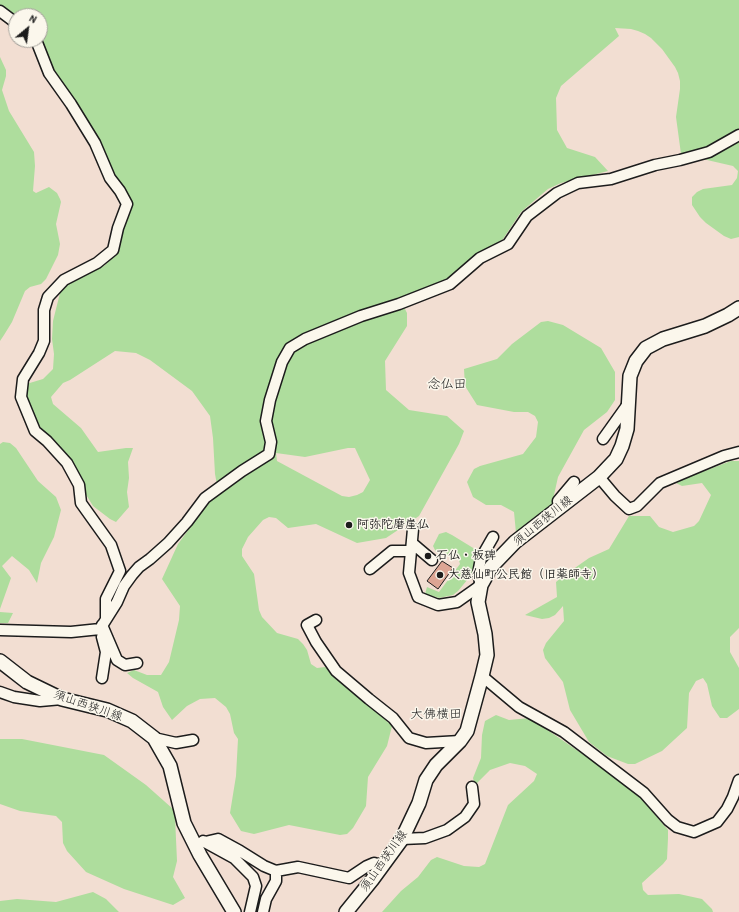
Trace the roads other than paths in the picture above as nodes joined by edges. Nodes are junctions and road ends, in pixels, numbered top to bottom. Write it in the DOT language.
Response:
graph roads {
  1 [pos="39,48"];
  2 [pos="739,135"];
  3 [pos="739,308"];
  4 [pos="628,404"];
  5 [pos="603,439"];
  6 [pos="739,452"];
  7 [pos="599,477"];
  8 [pos="574,482"];
  9 [pos="558,508"];
  10 [pos="413,529"];
  11 [pos="493,537"];
  12 [pos="411,547"];
  13 [pos="432,560"];
  14 [pos="370,570"];
  15 [pos="481,585"];
  16 [pos="316,620"];
  17 [pos="103,624"];
  18 [pos="0,630"];
  19 [pos="0,661"];
  20 [pos="137,663"];
  21 [pos="482,676"];
  22 [pos="102,678"];
  23 [pos="0,692"];
  24 [pos="62,699"];
  25 [pos="154,738"];
  26 [pos="193,740"];
  27 [pos="460,741"];
  28 [pos="739,780"];
  29 [pos="472,787"];
  30 [pos="192,838"];
  31 [pos="402,840"];
  32 [pos="205,842"];
  33 [pos="383,866"];
  34 [pos="276,871"];
  35 [pos="234,912"];
  36 [pos="250,912"];
  37 [pos="263,912"];
  38 [pos="346,912"];
  1 -- 17 [label="street"];
  2 -- 17 [label="street"];
  3 -- 4 [label="main road, 須山西狭川線"];
  4 -- 5 [label="street"];
  4 -- 7 [label="main road, 須山西狭川線"];
  6 -- 7 [label="street"];
  7 -- 9 [label="main road, 須山西狭川線"];
  8 -- 9 [label="street"];
  9 -- 15 [label="main road, 須山西狭川線"];
  10 -- 12 [label="street"];
  11 -- 15 [label="street"];
  12 -- 13 [label="street"];
  12 -- 14 [label="street"];
  12 -- 15 [label="street"];
  15 -- 21 [label="main road, 須山西狭川線"];
  16 -- 27 [label="street"];
  17 -- 18 [label="street"];
  17 -- 20 [label="street"];
  17 -- 22 [label="street"];
  19 -- 24 [label="main road, 須山西狭川線"];
  21 -- 27 [label="main road, 須山西狭川線"];
  21 -- 28 [label="street"];
  23 -- 24 [label="street"];
  24 -- 25 [label="main road, 須山西狭川線"];
  25 -- 26 [label="street"];
  25 -- 30 [label="main road, 須山西狭川線"];
  27 -- 31 [label="main road, 須山西狭川線"];
  29 -- 31 [label="street"];
  30 -- 32 [label="street"];
  30 -- 35 [label="main road, 須山西狭川線"];
  31 -- 33 [label="main road, 須山西狭川線"];
  32 -- 34 [label="street"];
  32 -- 36 [label="street"];
  33 -- 34 [label="street"];
  33 -- 38 [label="main road, 須山西狭川線"];
  34 -- 37 [label="street"];
}
